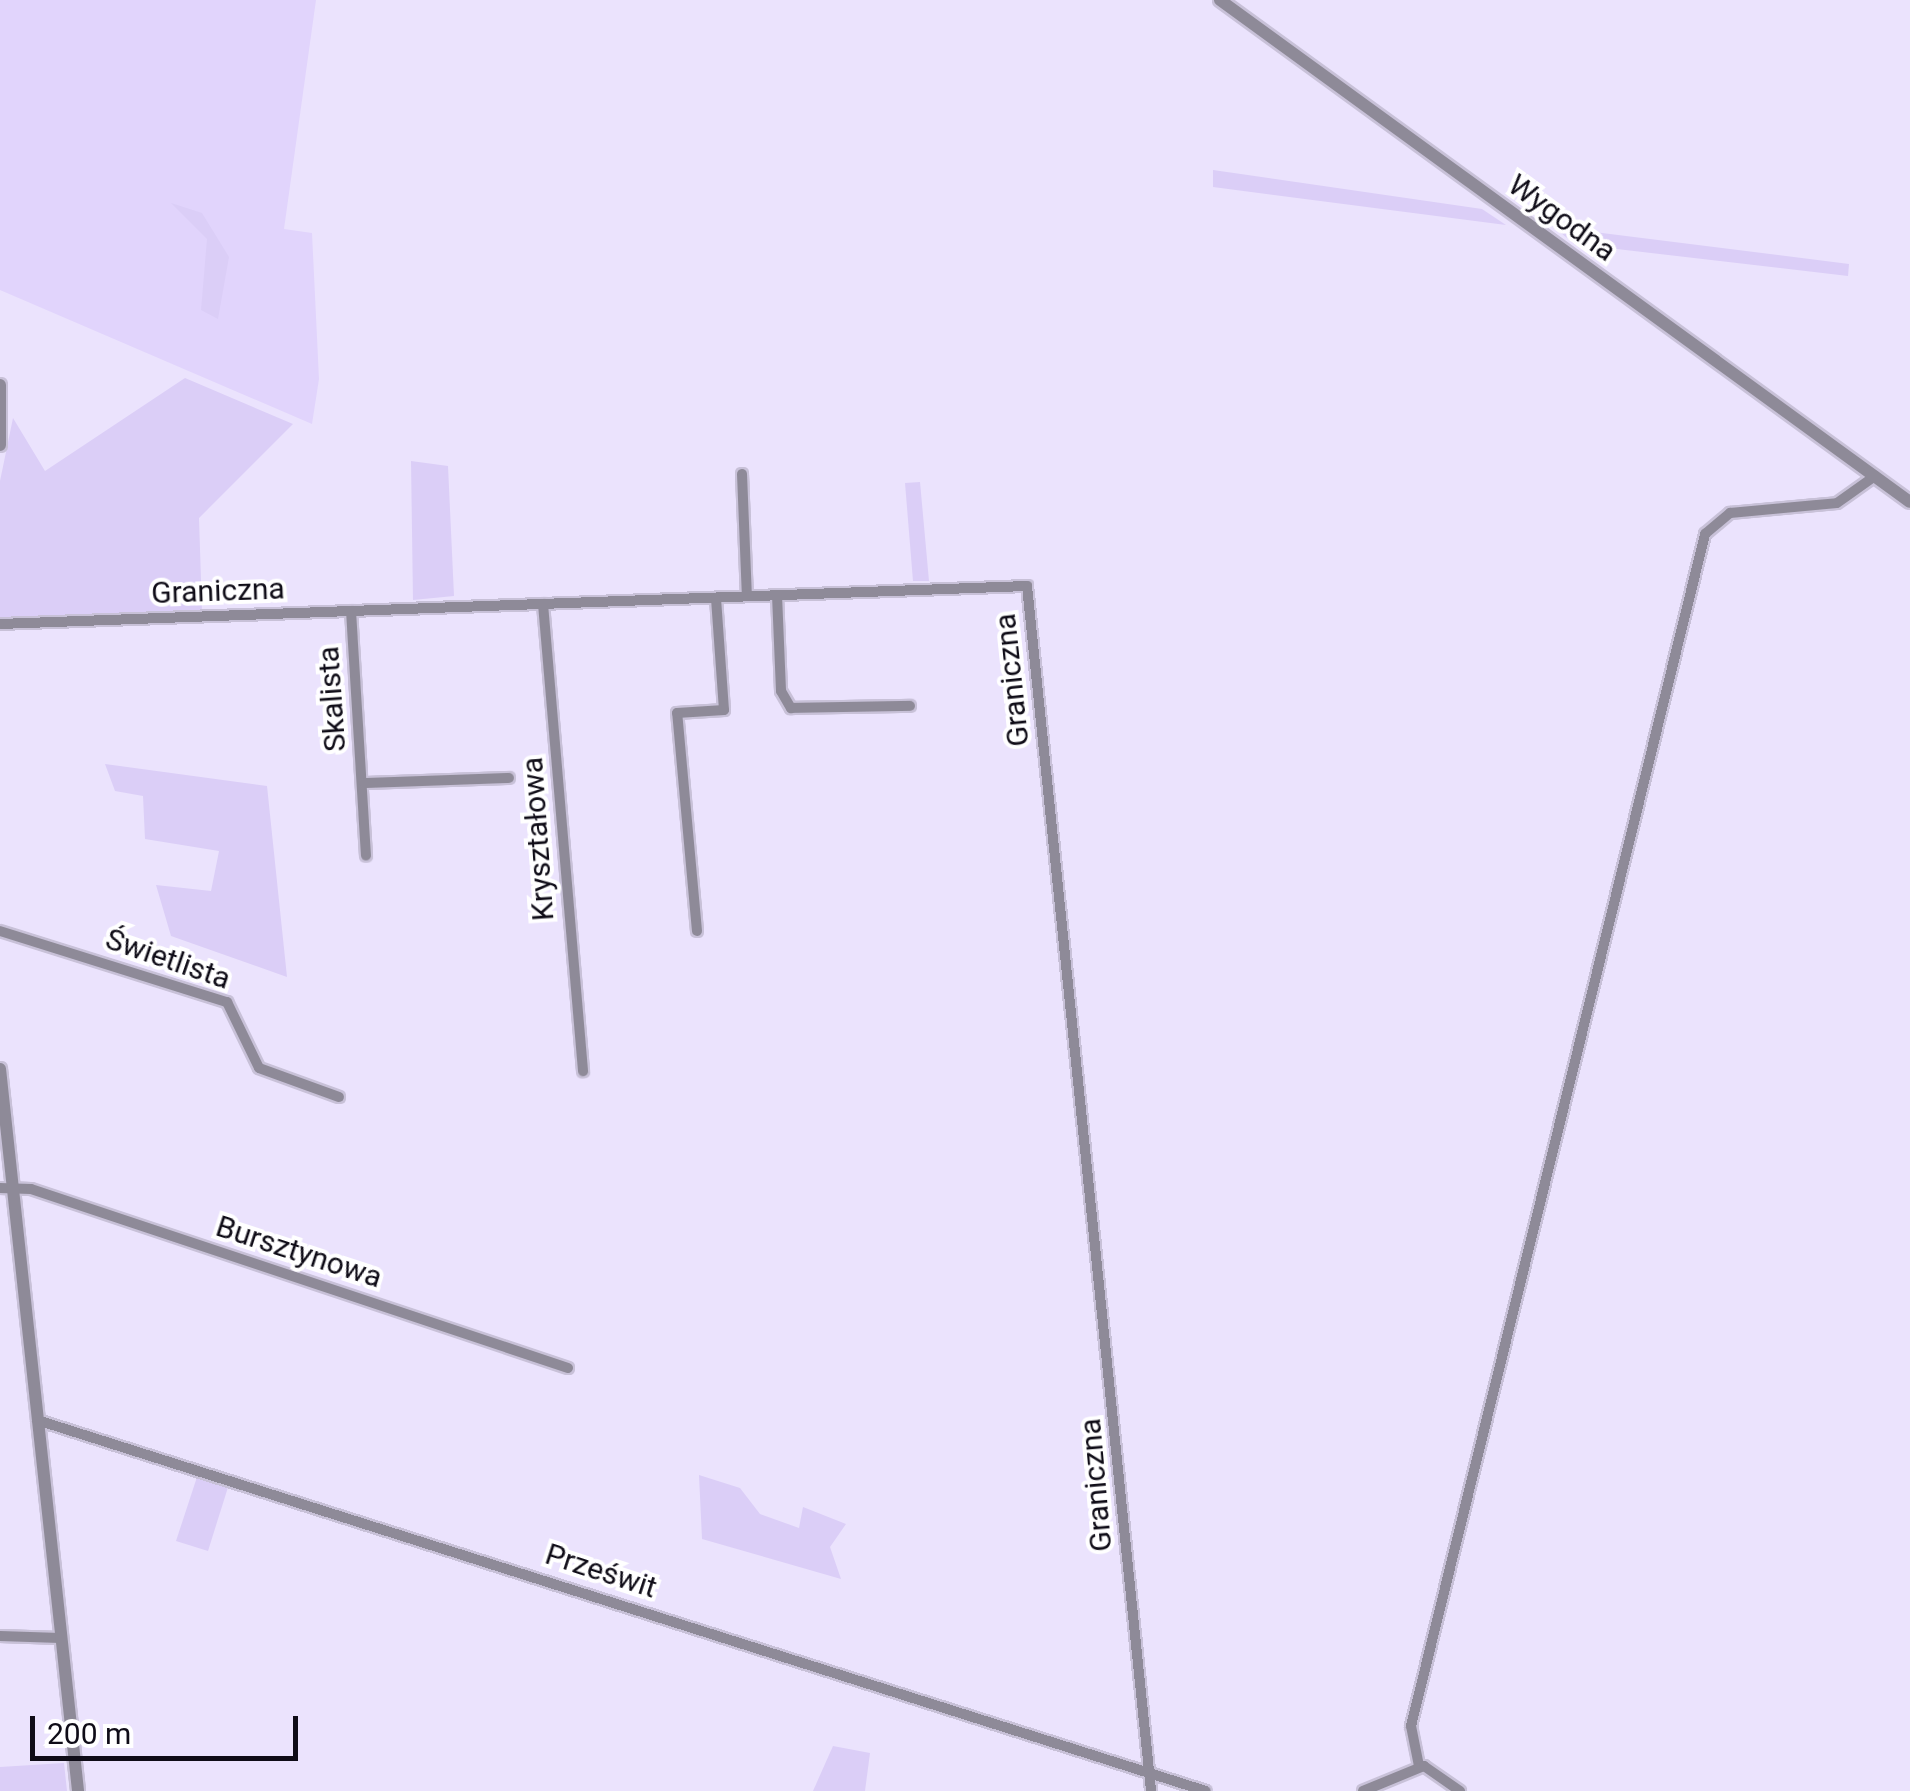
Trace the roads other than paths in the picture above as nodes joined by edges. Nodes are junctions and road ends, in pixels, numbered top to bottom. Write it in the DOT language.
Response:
graph roads {
  1 [pos="1220,0"];
  2 [pos="0,384"];
  3 [pos="0,445"];
  4 [pos="742,474"];
  5 [pos="1875,476"];
  6 [pos="1910,502"];
  7 [pos="777,595"];
  8 [pos="747,596"];
  9 [pos="716,598"];
  10 [pos="544,604"];
  11 [pos="351,611"];
  12 [pos="0,624"];
  13 [pos="910,706"];
  14 [pos="509,778"];
  15 [pos="364,784"];
  16 [pos="366,856"];
  17 [pos="0,931"];
  18 [pos="697,931"];
  19 [pos="0,1069"];
  20 [pos="583,1071"];
  21 [pos="339,1097"];
  22 [pos="2,1112"];
  23 [pos="7,1188"];
  24 [pos="568,1368"];
  25 [pos="37,1420"];
  26 [pos="0,1636"];
  27 [pos="60,1638"];
  28 [pos="1419,1766"];
  29 [pos="1149,1774"];
  30 [pos="78,1791"];
  31 [pos="1151,1791"];
  32 [pos="1206,1791"];
  33 [pos="1363,1791"];
  34 [pos="1460,1791"];
  1 -- 5 [label="street, Wygodna"];
  2 -- 3 [label="street"];
  4 -- 8 [label="street"];
  5 -- 6 [label="street, Wygodna"];
  5 -- 28 [label="street"];
  7 -- 8 [label="street, Graniczna"];
  7 -- 13 [label="street"];
  7 -- 29 [label="street, Graniczna"];
  8 -- 9 [label="street, Graniczna"];
  9 -- 10 [label="street, Graniczna"];
  9 -- 18 [label="street"];
  10 -- 11 [label="street, Graniczna"];
  10 -- 20 [label="street, Kryształowa"];
  11 -- 12 [label="street, Graniczna"];
  11 -- 15 [label="street, Skalista"];
  14 -- 15 [label="street, Skalista"];
  15 -- 16 [label="street, Skalista"];
  17 -- 21 [label="street, Świetlista"];
  19 -- 22 [label="street"];
  22 -- 23 [label="street"];
  23 -- 24 [label="street, Bursztynowa"];
  23 -- 25 [label="street"];
  25 -- 27 [label="street"];
  25 -- 29 [label="street, Prześwit"];
  26 -- 27 [label="street"];
  27 -- 30 [label="street"];
  28 -- 33 [label="street"];
  28 -- 34 [label="street"];
  29 -- 31 [label="street, Graniczna"];
  29 -- 32 [label="street, Prześwit"];
}
